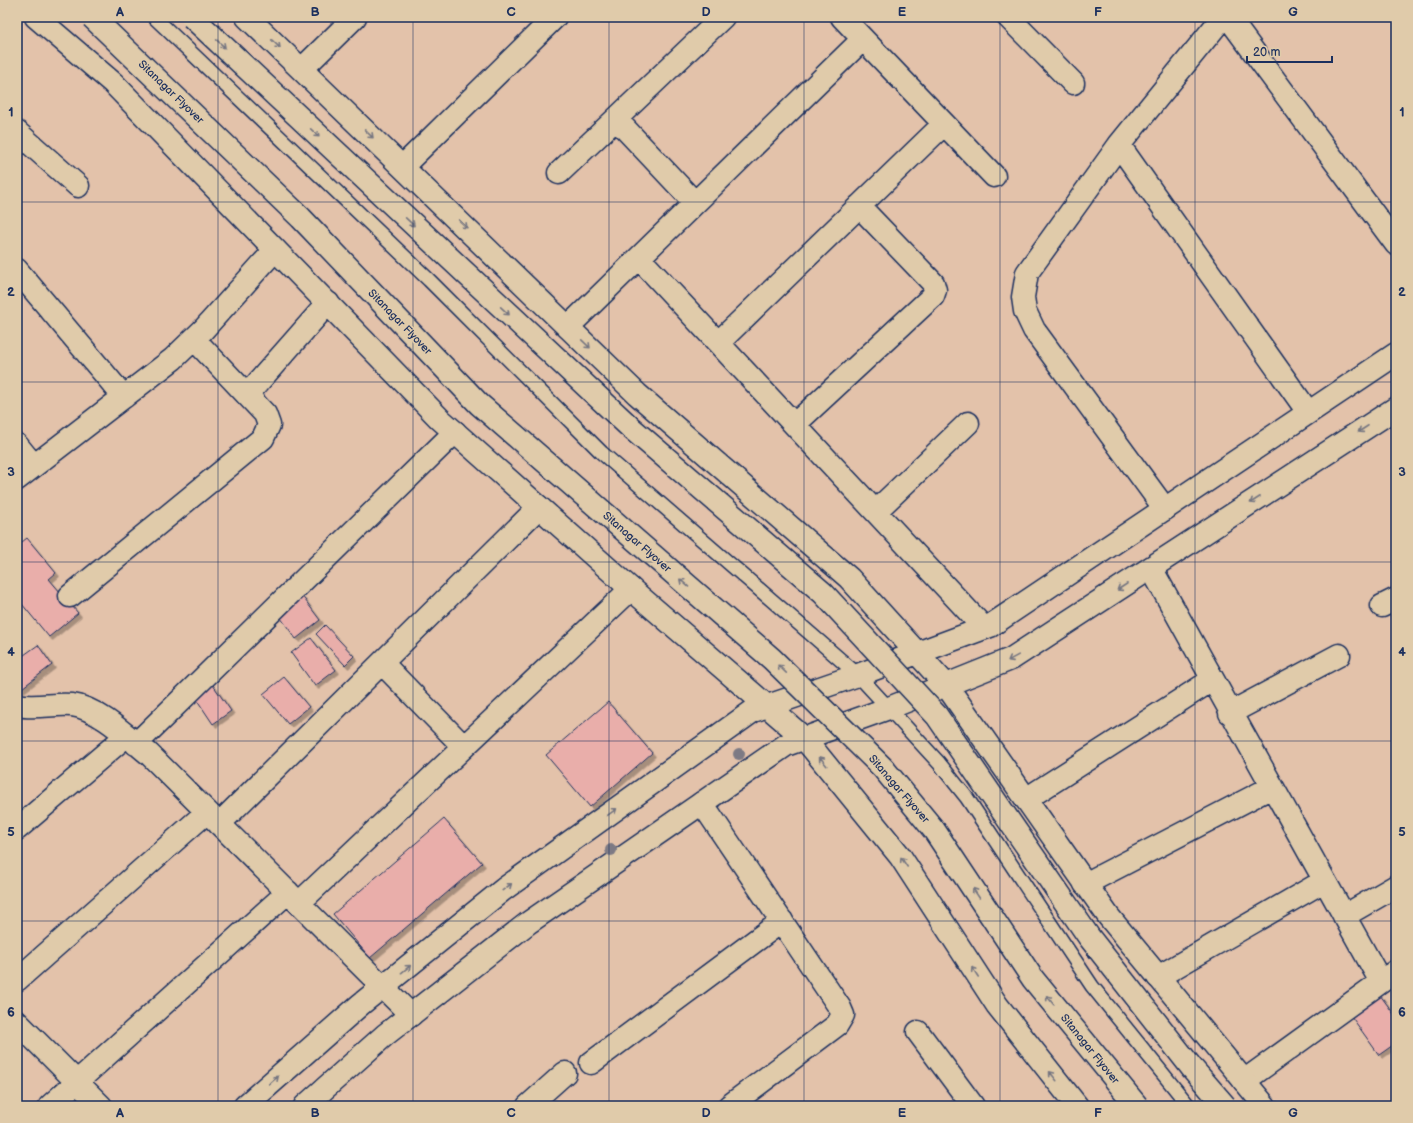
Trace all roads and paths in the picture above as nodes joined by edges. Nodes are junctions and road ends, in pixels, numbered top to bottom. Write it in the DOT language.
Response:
graph roads {
  1 [pos="36,17"];
  2 [pos="92,17"];
  3 [pos="154,17"];
  4 [pos="192,17"];
  5 [pos="247,17"];
  6 [pos="355,17"];
  7 [pos="555,17"];
  8 [pos="723,17"];
  9 [pos="842,17"];
  10 [pos="1008,17"];
  11 [pos="1223,17"];
  12 [pos="1228,17"];
  13 [pos="863,39"];
  14 [pos="302,69"];
  15 [pos="1073,83"];
  16 [pos="616,119"];
  17 [pos="944,124"];
  18 [pos="17,132"];
  19 [pos="1119,145"];
  20 [pos="403,166"];
  21 [pos="559,172"];
  22 [pos="994,176"];
  23 [pos="78,186"];
  24 [pos="695,203"];
  25 [pos="859,206"];
  26 [pos="1396,244"];
  27 [pos="275,250"];
  28 [pos="639,258"];
  29 [pos="17,270"];
  30 [pos="328,303"];
  31 [pos="568,327"];
  32 [pos="194,339"];
  33 [pos="719,342"];
  34 [pos="1396,354"];
  35 [pos="247,395"];
  36 [pos="124,397"];
  37 [pos="1396,408"];
  38 [pos="1308,412"];
  39 [pos="968,423"];
  40 [pos="795,424"];
  41 [pos="455,432"];
  42 [pos="17,445"];
  43 [pos="34,466"];
  44 [pos="17,479"];
  45 [pos="539,507"];
  46 [pos="1165,509"];
  47 [pos="876,511"];
  48 [pos="1151,568"];
  49 [pos="631,589"];
  50 [pos="70,596"];
  51 [pos="984,628"];
  52 [pos="917,652"];
  53 [pos="1339,655"];
  54 [pos="382,663"];
  55 [pos="858,675"];
  56 [pos="1212,680"];
  57 [pos="946,684"];
  58 [pos="17,705"];
  59 [pos="768,706"];
  60 [pos="889,708"];
  61 [pos="1230,713"];
  62 [pos="804,738"];
  63 [pos="131,740"];
  64 [pos="464,747"];
  65 [pos="1272,787"];
  66 [pos="1026,800"];
  67 [pos="702,803"];
  68 [pos="213,818"];
  69 [pos="17,829"];
  70 [pos="1324,881"];
  71 [pos="1085,884"];
  72 [pos="1396,886"];
  73 [pos="293,898"];
  74 [pos="1344,916"];
  75 [pos="782,921"];
  76 [pos="1158,977"];
  77 [pos="1388,977"];
  78 [pos="17,980"];
  79 [pos="383,987"];
  80 [pos="411,1015"];
  81 [pos="17,1022"];
  82 [pos="918,1032"];
  83 [pos="590,1063"];
  84 [pos="565,1073"];
  85 [pos="76,1081"];
  86 [pos="1244,1082"];
  87 [pos="50,1106"];
  88 [pos="101,1106"];
  89 [pos="245,1106"];
  90 [pos="305,1106"];
  91 [pos="528,1106"];
  92 [pos="729,1106"];
  93 [pos="972,1106"];
  94 [pos="1077,1106"];
  95 [pos="1137,1106"];
  96 [pos="1189,1106"];
  97 [pos="1225,1106"];
  98 [pos="1265,1106"];
  1 -- 27 [label="street"];
  95 -- 2 [label="street, Sitanagar Flyover, one-way, bridge"];
  3 -- 55 [label="lane"];
  4 -- 97 [label="street, one-way, bridge"];
  5 -- 14 [label="street, one-way"];
  6 -- 14 [label="street"];
  7 -- 20 [label="street"];
  8 -- 16 [label="street"];
  9 -- 13 [label="street"];
  10 -- 15 [label="street"];
  11 -- 19 [label="street"];
  12 -- 26 [label="street"];
  13 -- 17 [label="street"];
  13 -- 24 [label="street"];
  14 -- 20 [label="street, one-way"];
  16 -- 21 [label="street"];
  16 -- 24 [label="street"];
  17 -- 22 [label="street"];
  17 -- 25 [label="street"];
  18 -- 23 [label="street"];
  19 -- 38 [label="street"];
  19 -- 46 [label="street"];
  20 -- 31 [label="street, one-way"];
  24 -- 28 [label="street"];
  25 -- 33 [label="street"];
  25 -- 40 [label="street"];
  27 -- 30 [label="street"];
  27 -- 32 [label="street"];
  28 -- 31 [label="street"];
  28 -- 33 [label="street"];
  29 -- 36 [label="street"];
  30 -- 35 [label="street"];
  30 -- 41 [label="street"];
  31 -- 52 [label="street, one-way"];
  32 -- 35 [label="street"];
  32 -- 36 [label="street"];
  33 -- 40 [label="street"];
  34 -- 38 [label="street"];
  35 -- 50 [label="street"];
  36 -- 43 [label="street"];
  37 -- 48 [label="street, one-way"];
  38 -- 46 [label="street"];
  39 -- 47 [label="street"];
  40 -- 47 [label="street"];
  41 -- 45 [label="street"];
  41 -- 63 [label="street"];
  42 -- 43 [label="street"];
  43 -- 44 [label="street"];
  45 -- 49 [label="street"];
  45 -- 54 [label="street"];
  46 -- 51 [label="street"];
  47 -- 51 [label="street"];
  48 -- 56 [label="street"];
  48 -- 57 [label="street, one-way"];
  49 -- 59 [label="street"];
  49 -- 64 [label="street"];
  51 -- 52 [label="street"];
  52 -- 55 [label="street"];
  52 -- 57 [label="street"];
  53 -- 61 [label="street"];
  54 -- 64 [label="street"];
  54 -- 68 [label="street"];
  55 -- 59 [label="street"];
  55 -- 60 [label="lane"];
  56 -- 61 [label="street"];
  56 -- 66 [label="street"];
  57 -- 60 [label="street"];
  57 -- 66 [label="street"];
  58 -- 63 [label="street"];
  59 -- 62 [label="street"];
  79 -- 59 [label="street, one-way"];
  60 -- 62 [label="street"];
  60 -- 96 [label="lane"];
  61 -- 65 [label="street"];
  62 -- 67 [label="street"];
  94 -- 62 [label="street, one-way"];
  63 -- 68 [label="street"];
  63 -- 69 [label="street"];
  64 -- 73 [label="street"];
  65 -- 70 [label="street"];
  65 -- 71 [label="street"];
  66 -- 71 [label="street"];
  67 -- 75 [label="street"];
  67 -- 80 [label="street"];
  68 -- 73 [label="street"];
  68 -- 78 [label="street"];
  70 -- 74 [label="street"];
  70 -- 76 [label="street"];
  71 -- 76 [label="street"];
  72 -- 74 [label="street"];
  73 -- 79 [label="street"];
  73 -- 85 [label="street"];
  74 -- 77 [label="street"];
  75 -- 83 [label="street"];
  75 -- 92 [label="street"];
  76 -- 86 [label="street"];
  77 -- 86 [label="street"];
  79 -- 80 [label="street"];
  89 -- 79 [label="street, one-way"];
  80 -- 90 [label="street"];
  81 -- 85 [label="street"];
  82 -- 93 [label="street"];
  84 -- 91 [label="street"];
  85 -- 87 [label="street"];
  85 -- 88 [label="street"];
  86 -- 98 [label="street"];
}
